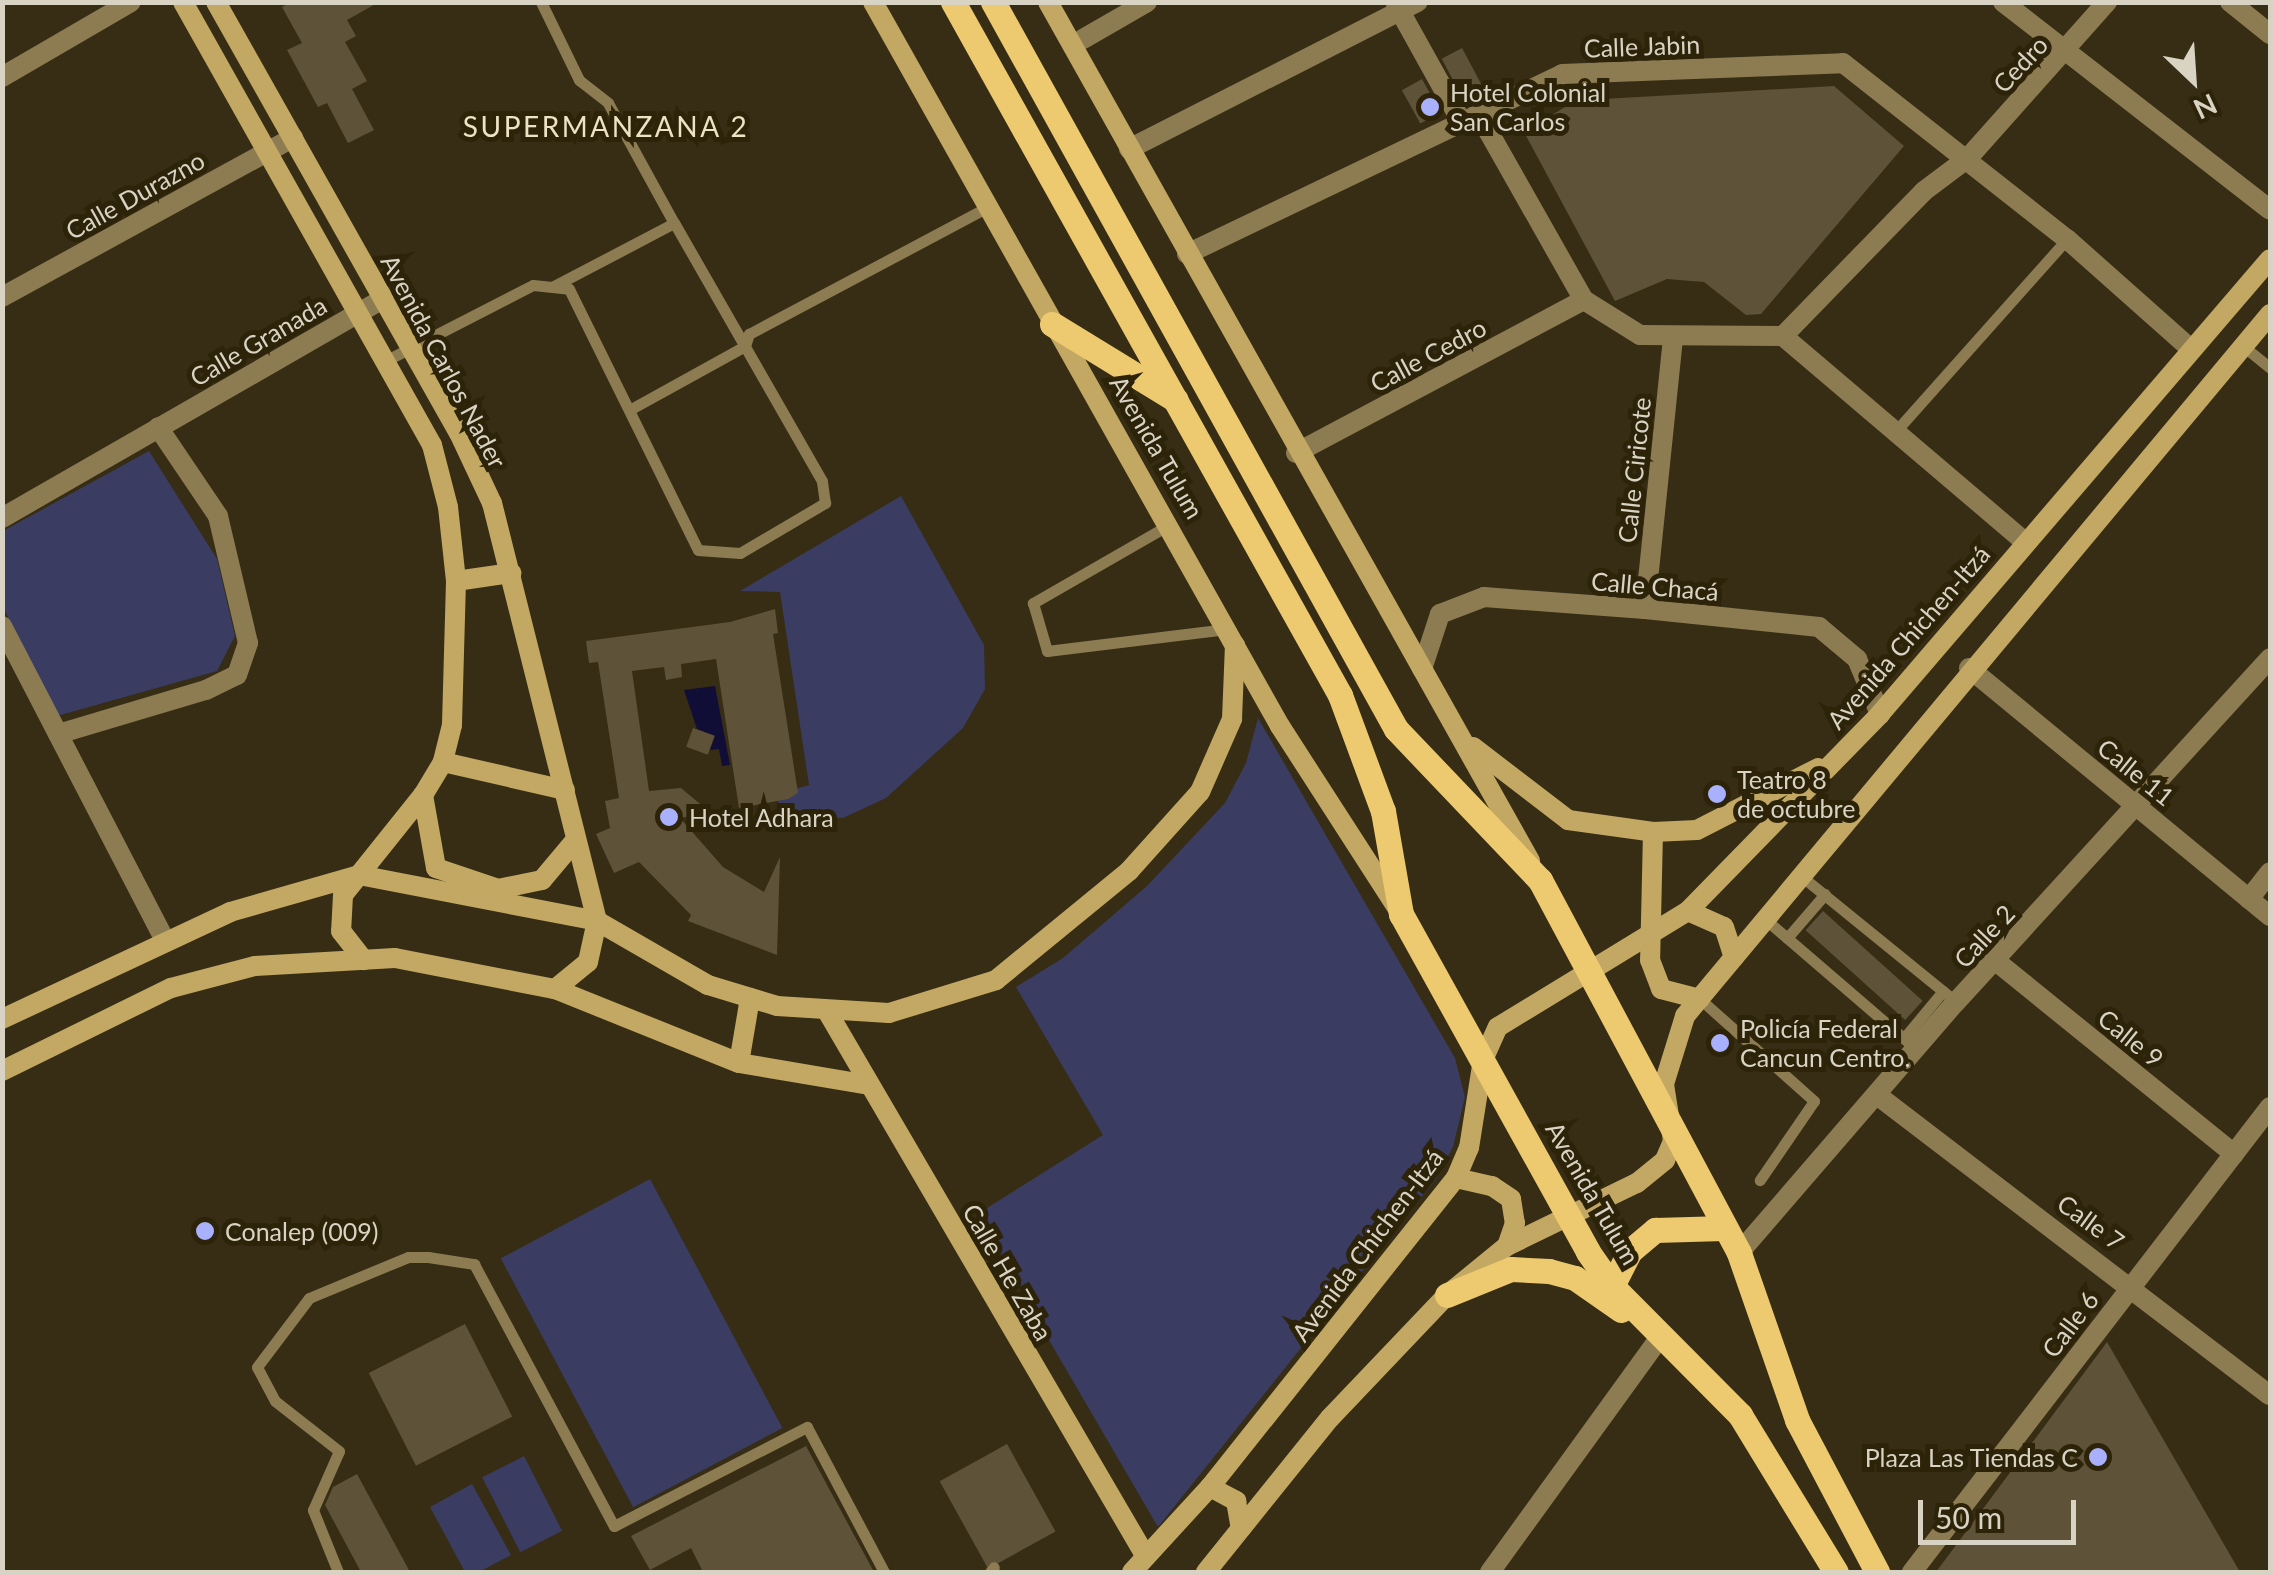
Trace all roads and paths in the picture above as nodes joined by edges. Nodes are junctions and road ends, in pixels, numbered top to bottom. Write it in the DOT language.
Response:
graph roads {
  1 [pos="131,2"];
  2 [pos="183,2"];
  3 [pos="216,2"];
  4 [pos="541,2"];
  5 [pos="873,2"];
  6 [pos="953,2"];
  7 [pos="994,2"];
  8 [pos="1048,2"];
  9 [pos="1147,2"];
  10 [pos="2004,2"];
  11 [pos="2108,2"];
  12 [pos="2230,2"];
  13 [pos="1405,6"];
  14 [pos="2270,34"];
  15 [pos="1082,39"];
  16 [pos="2064,54"];
  17 [pos="2,77"];
  18 [pos="1470,117"];
  19 [pos="293,138"];
  20 [pos="1129,149"];
  21 [pos="267,152"];
  22 [pos="1968,158"];
  23 [pos="986,208"];
  24 [pos="2270,210"];
  25 [pos="674,223"];
  26 [pos="2067,238"];
  27 [pos="1187,254"];
  28 [pos="2270,259"];
  29 [pos="554,286"];
  30 [pos="2,297"];
  31 [pos="383,299"];
  32 [pos="1584,300"];
  33 [pos="357,312"];
  34 [pos="2270,314"];
  35 [pos="1052,324"];
  36 [pos="1673,336"];
  37 [pos="1783,336"];
  38 [pos="745,346"];
  39 [pos="2243,346"];
  40 [pos="410,348"];
  41 [pos="2191,348"];
  42 [pos="384,361"];
  43 [pos="2270,368"];
  44 [pos="1179,402"];
  45 [pos="631,410"];
  46 [pos="2134,418"];
  47 [pos="158,428"];
  48 [pos="1895,432"];
  49 [pos="2162,440"];
  50 [pos="1296,453"];
  51 [pos="2,518"];
  52 [pos="1167,526"];
  53 [pos="2024,540"];
  54 [pos="511,573"];
  55 [pos="456,581"];
  56 [pos="1645,609"];
  57 [pos="2,626"];
  58 [pos="1231,637"];
  59 [pos="2270,658"];
  60 [pos="1969,668"];
  61 [pos="1422,670"];
  62 [pos="1880,714"];
  63 [pos="58,734"];
  64 [pos="1466,742"];
  65 [pos="1833,761"];
  66 [pos="443,762"];
  67 [pos="564,790"];
  68 [pos="423,795"];
  69 [pos="2137,804"];
  70 [pos="1653,832"];
  71 [pos="573,843"];
  72 [pos="2270,872"];
  73 [pos="1800,875"];
  74 [pos="359,876"];
  75 [pos="1540,880"];
  76 [pos="1824,894"];
  77 [pos="2249,899"];
  78 [pos="1688,911"];
  79 [pos="1401,914"];
  80 [pos="2270,916"];
  81 [pos="1765,919"];
  82 [pos="597,922"];
  83 [pos="1787,938"];
  84 [pos="1650,939"];
  85 [pos="165,940"];
  86 [pos="1734,957"];
  87 [pos="364,960"];
  88 [pos="1997,962"];
  89 [pos="1588,975"];
  90 [pos="555,989"];
  91 [pos="1950,996"];
  92 [pos="750,998"];
  93 [pos="1700,999"];
  94 [pos="827,1011"];
  95 [pos="2,1019"];
  96 [pos="1910,1044"];
  97 [pos="1483,1060"];
  98 [pos="739,1063"];
  99 [pos="2,1072"];
  100 [pos="870,1085"];
  101 [pos="1877,1095"];
  102 [pos="2270,1107"];
  103 [pos="1671,1122"];
  104 [pos="2234,1154"];
  105 [pos="1456,1178"];
  106 [pos="1760,1180"];
  107 [pos="1568,1212"];
  108 [pos="1724,1228"];
  109 [pos="1507,1246"];
  110 [pos="1739,1253"];
  111 [pos="2132,1283"];
  112 [pos="1612,1286"];
  113 [pos="1447,1296"];
  114 [pos="1660,1337"];
  115 [pos="2268,1388"];
  116 [pos="1210,1487"];
  117 [pos="1241,1529"];
  118 [pos="1139,1565"];
  119 [pos="338,1572"];
  120 [pos="884,1572"];
  121 [pos="1206,1572"];
  122 [pos="1490,1572"];
  123 [pos="1836,1572"];
  124 [pos="1877,1572"];
  125 [pos="1912,1572"];
  1 -- 17 [label="street"];
  2 -- 21 [label="street, Avenida Carlos Nader"];
  3 -- 19 [label="street, Avenida Carlos Nader"];
  4 -- 25 [label="lane"];
  5 -- 23 [label="street, Avenida Tulum"];
  6 -- 44 [label="main road, Avenida Tulum"];
  7 -- 75 [label="main road"];
  8 -- 20 [label="street"];
  9 -- 15 [label="street"];
  10 -- 16 [label="street"];
  11 -- 16 [label="street, Cedro"];
  12 -- 14 [label="street"];
  13 -- 18 [label="street"];
  13 -- 20 [label="street"];
  16 -- 22 [label="street, Cedro"];
  16 -- 24 [label="street"];
  18 -- 22 [label="street, Calle Jabin"];
  18 -- 27 [label="street"];
  18 -- 32 [label="street"];
  19 -- 21 [label="street, Calle Durazno"];
  19 -- 31 [label="street, Avenida Carlos Nader"];
  20 -- 27 [label="street"];
  21 -- 30 [label="street, Calle Durazno"];
  21 -- 33 [label="street, Avenida Carlos Nader"];
  22 -- 26 [label="street, Calle Jabin"];
  22 -- 37 [label="street"];
  23 -- 35 [label="street, Avenida Tulum"];
  23 -- 38 [label="lane"];
  25 -- 29 [label="lane"];
  25 -- 38 [label="lane"];
  26 -- 41 [label="street, Calle Jabin"];
  26 -- 48 [label="lane"];
  27 -- 50 [label="street"];
  28 -- 41 [label="street, Avenida Chichen-Itzá"];
  29 -- 40 [label="lane"];
  29 -- 45 [label="lane"];
  31 -- 33 [label="street, Calle Granada"];
  31 -- 40 [label="street, Avenida Carlos Nader"];
  32 -- 36 [label="street"];
  32 -- 50 [label="street, Calle Cedro"];
  33 -- 42 [label="street, Avenida Carlos Nader"];
  33 -- 47 [label="street, Calle Granada"];
  34 -- 39 [label="street"];
  35 -- 44 [label="main road"];
  35 -- 52 [label="street, Avenida Tulum"];
  36 -- 37 [label="street"];
  36 -- 56 [label="street, Calle Ciricote"];
  37 -- 48 [label="street"];
  38 -- 45 [label="lane"];
  38 -- 45 [label="lane"];
  39 -- 43 [label="lane"];
  39 -- 49 [label="street"];
  40 -- 42 [label="lane"];
  40 -- 54 [label="street, Avenida Carlos Nader"];
  41 -- 46 [label="street, Avenida Chichen-Itzá"];
  42 -- 55 [label="street, Avenida Carlos Nader"];
  44 -- 79 [label="main road, Avenida Tulum"];
  46 -- 49 [label="street"];
  46 -- 53 [label="street, Avenida Chichen-Itzá"];
  47 -- 51 [label="street, Calle Granada"];
  47 -- 63 [label="street"];
  48 -- 53 [label="street"];
  49 -- 60 [label="street"];
  50 -- 61 [label="street"];
  52 -- 58 [label="street, Avenida Tulum"];
  52 -- 58 [label="lane"];
  53 -- 62 [label="street, Avenida Chichen-Itzá"];
  54 -- 55 [label="street"];
  54 -- 67 [label="street, Avenida Carlos Nader"];
  55 -- 66 [label="street, Avenida Carlos Nader"];
  56 -- 61 [label="street, Calle Chacá"];
  56 -- 62 [label="street, Calle Chacá"];
  57 -- 63 [label="street"];
  58 -- 79 [label="street, Avenida Tulum"];
  58 -- 94 [label="street"];
  59 -- 69 [label="street, Calle 2"];
  60 -- 69 [label="street, Calle 11"];
  60 -- 73 [label="street"];
  61 -- 64 [label="street"];
  62 -- 65 [label="street, Avenida Chichen-Itzá"];
  63 -- 85 [label="street"];
  64 -- 70 [label="street"];
  64 -- 75 [label="street"];
  65 -- 70 [label="street"];
  65 -- 78 [label="street, Avenida Chichen-Itzá"];
  66 -- 67 [label="street"];
  66 -- 68 [label="street, Avenida Carlos Nader"];
  67 -- 71 [label="street, Avenida Carlos Nader"];
  68 -- 71 [label="street"];
  68 -- 74 [label="street, Avenida Carlos Nader"];
  69 -- 77 [label="street, Calle 11"];
  69 -- 88 [label="street, Calle 2"];
  70 -- 84 [label="street"];
  71 -- 82 [label="street, Avenida Carlos Nader"];
  72 -- 77 [label="street"];
  73 -- 76 [label="lane"];
  73 -- 81 [label="street"];
  74 -- 82 [label="street"];
  74 -- 85 [label="street"];
  74 -- 87 [label="street, Avenida Carlos Nader"];
  75 -- 89 [label="main road"];
  76 -- 83 [label="lane"];
  76 -- 91 [label="lane"];
  77 -- 80 [label="street, Calle 11"];
  78 -- 84 [label="street, Avenida Chichen-Itzá"];
  78 -- 86 [label="street"];
  79 -- 97 [label="main road, Avenida Tulum"];
  81 -- 83 [label="lane"];
  81 -- 86 [label="street"];
  82 -- 90 [label="street"];
  82 -- 92 [label="street"];
  83 -- 96 [label="lane"];
  84 -- 89 [label="street, Avenida Chichen-Itzá"];
  84 -- 93 [label="street"];
  85 -- 95 [label="street"];
  86 -- 93 [label="street"];
  87 -- 90 [label="street"];
  87 -- 99 [label="street"];
  88 -- 91 [label="street, Calle 2"];
  88 -- 104 [label="street, Calle 9"];
  89 -- 97 [label="street, Avenida Chichen-Itzá"];
  89 -- 103 [label="main road"];
  90 -- 98 [label="street"];
  91 -- 96 [label="street, Calle 2"];
  92 -- 94 [label="street"];
  92 -- 98 [label="street"];
  93 -- 103 [label="street"];
  93 -- 106 [label="lane"];
  94 -- 100 [label="street, Calle He Zaba"];
  96 -- 101 [label="street, Calle 2"];
  97 -- 105 [label="street, Avenida Chichen-Itzá"];
  97 -- 107 [label="main road, Avenida Tulum"];
  98 -- 100 [label="street"];
  100 -- 118 [label="street, Calle He Zaba"];
  101 -- 110 [label="street, Calle 2"];
  101 -- 111 [label="street, Calle 7"];
  102 -- 104 [label="street, Calle 6"];
  103 -- 107 [label="street"];
  103 -- 108 [label="main road"];
  104 -- 111 [label="street, Calle 6"];
  105 -- 109 [label="street"];
  105 -- 116 [label="street, Avenida Chichen-Itzá"];
  107 -- 109 [label="street"];
  107 -- 112 [label="main road, Avenida Tulum"];
  108 -- 110 [label="main road"];
  108 -- 112 [label="main road"];
  109 -- 113 [label="street"];
  110 -- 124 [label="main road"];
  111 -- 115 [label="street, Calle 7"];
  111 -- 125 [label="street, Calle 6"];
  112 -- 114 [label="main road, Avenida Tulum"];
  113 -- 114 [label="main road"];
  113 -- 117 [label="street"];
  114 -- 122 [label="street"];
  114 -- 123 [label="main road, Avenida Tulum"];
  116 -- 117 [label="street"];
  116 -- 118 [label="street, Avenida Chichen-Itzá"];
  117 -- 121 [label="street"];
  119 -- 120 [label="lane"];
}
